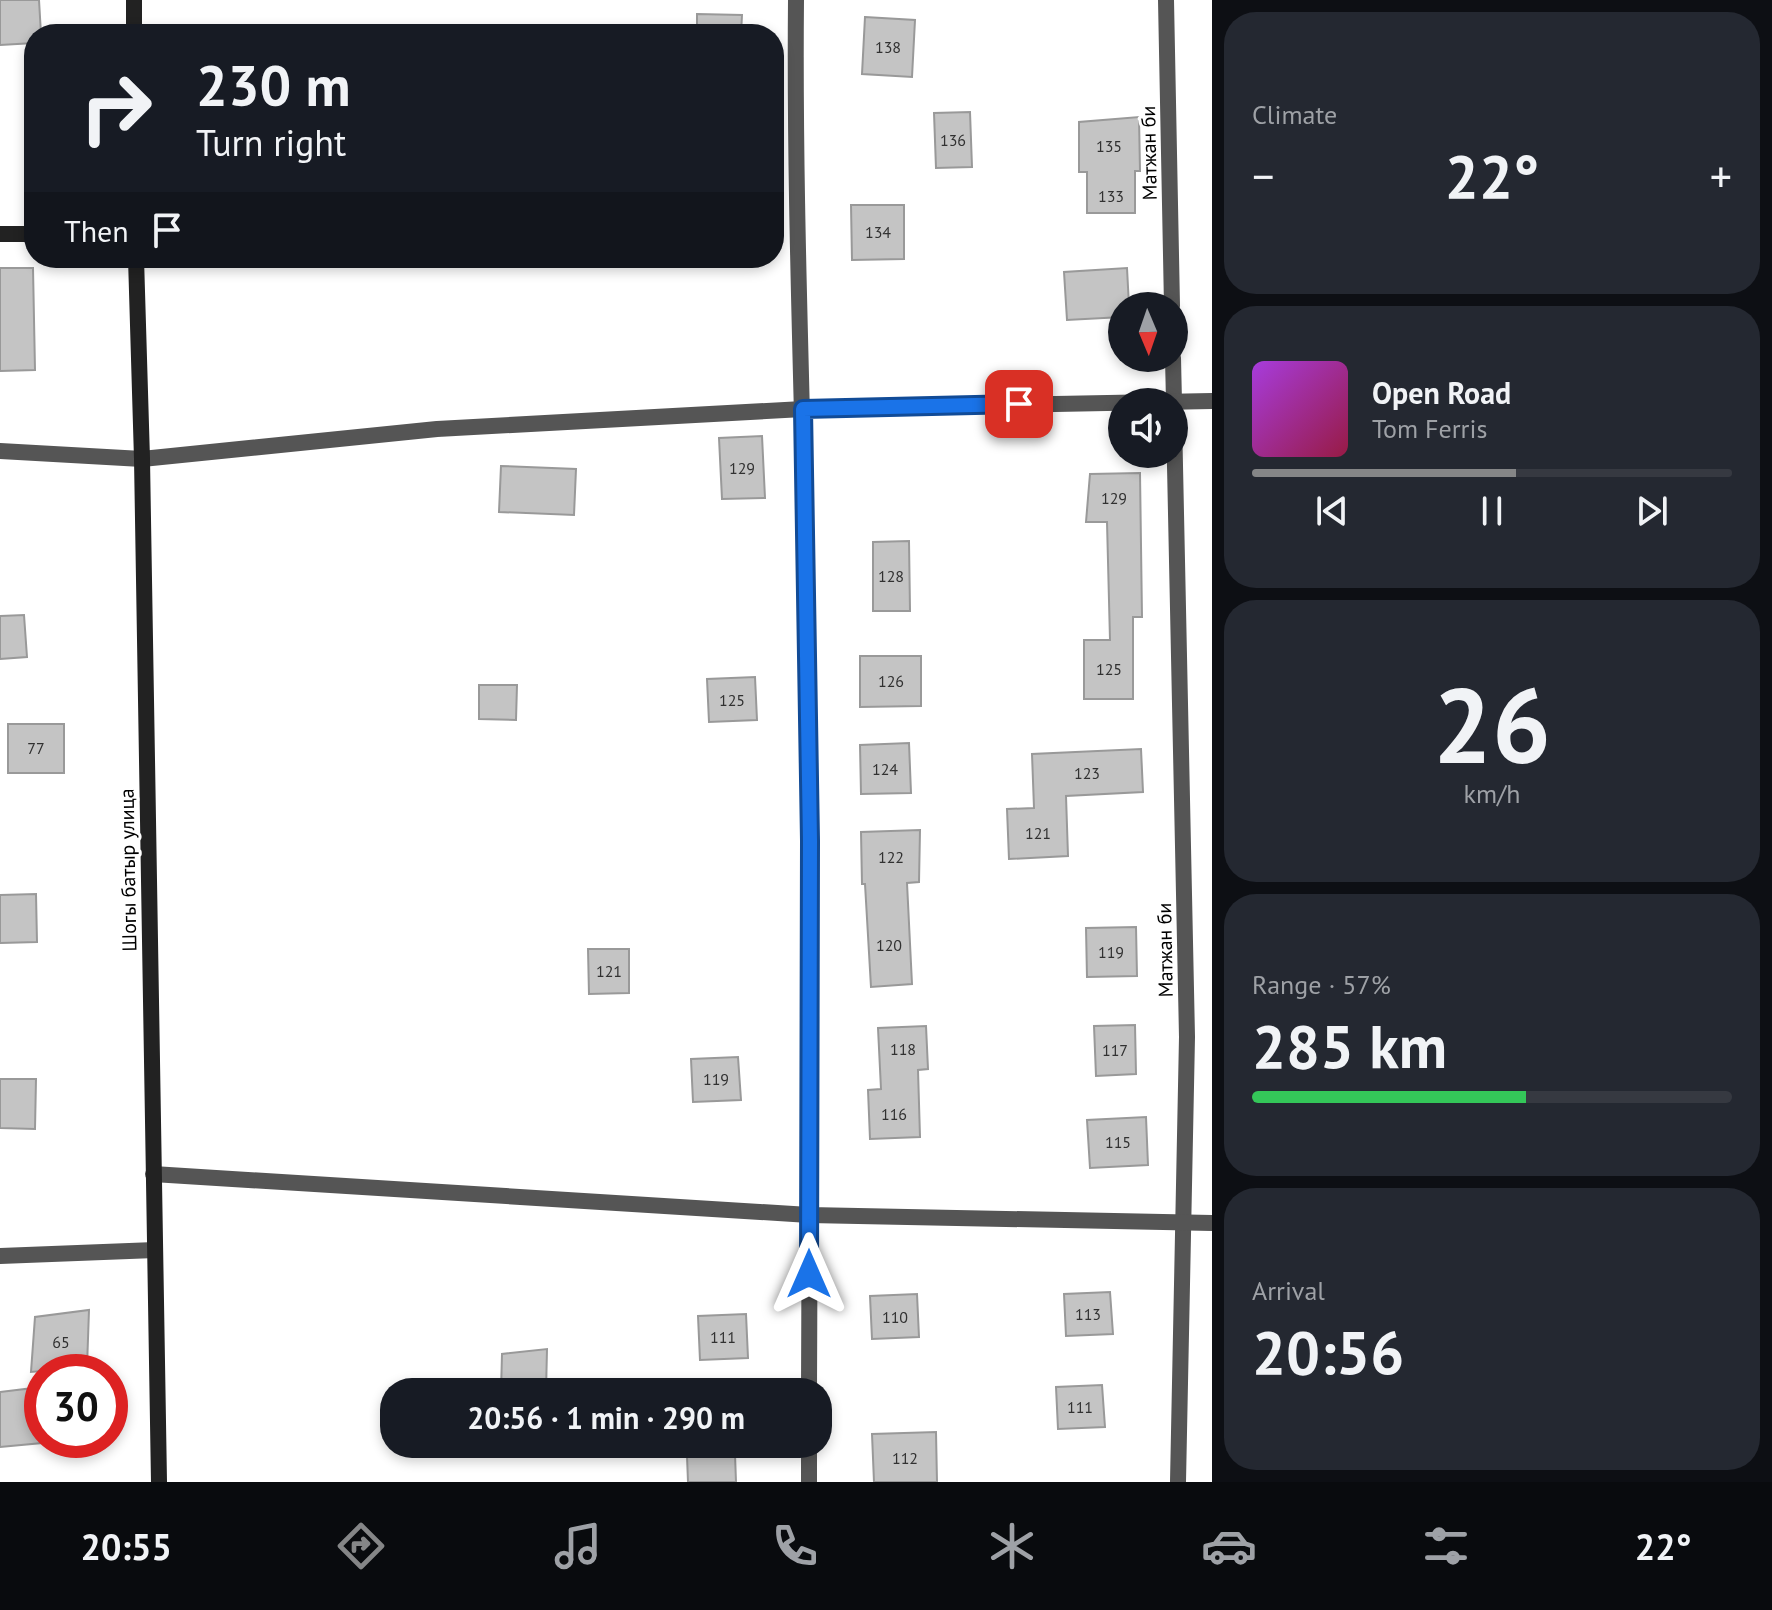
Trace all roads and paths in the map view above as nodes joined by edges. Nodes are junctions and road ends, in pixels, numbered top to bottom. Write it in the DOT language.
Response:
graph roads {
  1 [pos="134,0"];
  2 [pos="796,0"];
  3 [pos="1166,0"];
  4 [pos="134,24"];
  5 [pos="0,234"];
  6 [pos="24,234"];
  7 [pos="136,268"];
  8 [pos="1172,292"];
  9 [pos="1212,401"];
  10 [pos="1188,405"];
  11 [pos="1108,407"];
  12 [pos="803,409"];
  13 [pos="0,451"];
  14 [pos="142,459"];
  15 [pos="1175,468"];
  16 [pos="153,1174"];
  17 [pos="809,1215"];
  18 [pos="1183,1223"];
  19 [pos="1212,1223"];
  20 [pos="155,1250"];
  21 [pos="0,1256"];
  22 [pos="809,1378"];
  23 [pos="809,1458"];
  24 [pos="159,1482"];
  25 [pos="809,1482"];
  26 [pos="1178,1482"];
  1 -- 4 [label="street"];
  2 -- 12 [label="street"];
  3 -- 8 [label="street, Матжан би"];
  5 -- 6 [label="street"];
  7 -- 14 [label="street, Шогы батыр улица"];
  9 -- 10 [label="street"];
  11 -- 12 [label="street"];
  12 -- 14 [label="street"];
  12 -- 17 [label="street"];
  13 -- 14 [label="street"];
  14 -- 16 [label="street, Шогы батыр улица"];
  15 -- 18 [label="street, Матжан би"];
  16 -- 17 [label="street"];
  16 -- 20 [label="street, Шогы батыр улица"];
  17 -- 18 [label="street"];
  17 -- 22 [label="street"];
  18 -- 19 [label="street"];
  18 -- 26 [label="street, Матжан би"];
  20 -- 21 [label="street"];
  20 -- 24 [label="street, Шогы батыр улица"];
  23 -- 25 [label="street"];
}
